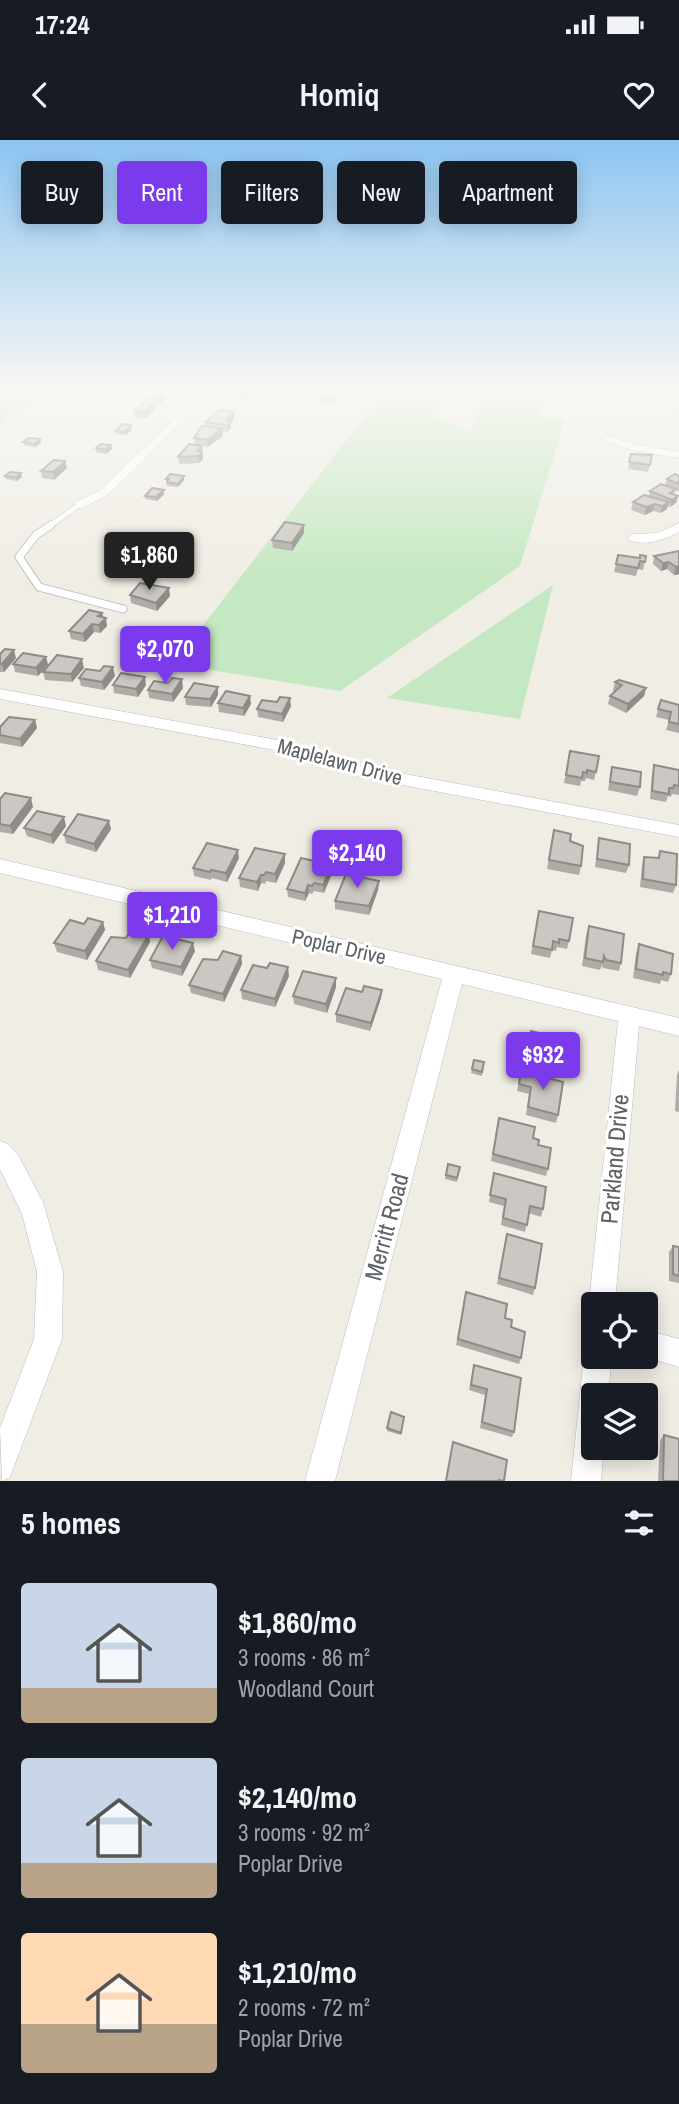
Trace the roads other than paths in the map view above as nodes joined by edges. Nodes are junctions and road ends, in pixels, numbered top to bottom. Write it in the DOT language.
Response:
graph roads {
  1 [pos="142,456"];
  2 [pos="79,505"];
  3 [pos="679,527"];
  4 [pos="633,538"];
  5 [pos="123,609"];
  6 [pos="0,694"];
  7 [pos="679,831"];
  8 [pos="0,866"];
  9 [pos="454,974"];
  10 [pos="629,1015"];
  11 [pos="679,1027"];
  12 [pos="0,1152"];
  13 [pos="604,1292"];
  14 [pos="658,1347"];
  15 [pos="679,1353"];
  16 [pos="588,1460"];
  17 [pos="0,1467"];
  18 [pos="320,1481"];
  19 [pos="586,1481"];
  1 -- 2 [label="street"];
  2 -- 5 [label="lane"];
  3 -- 4 [label="street"];
  6 -- 7 [label="street, Maplelawn Drive"];
  8 -- 9 [label="street, Poplar Drive"];
  9 -- 10 [label="street, Poplar Drive"];
  9 -- 18 [label="street, Merritt Road"];
  10 -- 11 [label="street, Poplar Drive"];
  10 -- 13 [label="street, Parkland Drive"];
  12 -- 17 [label="street"];
  14 -- 15 [label="street"];
  16 -- 19 [label="street"];
}
